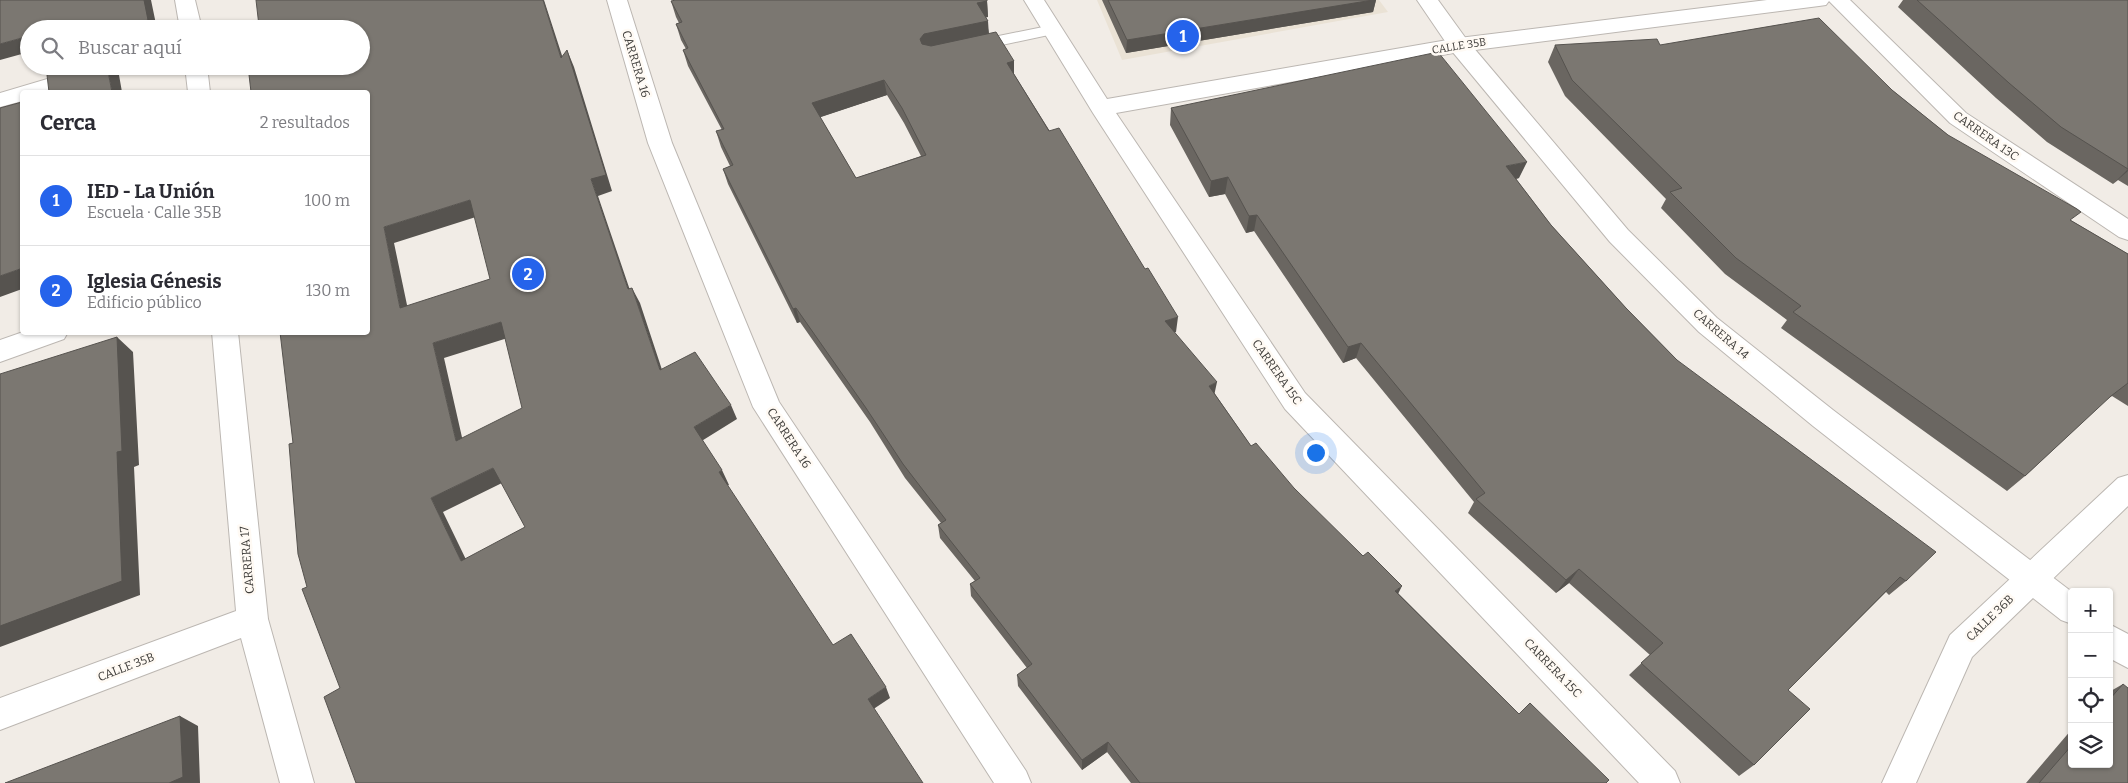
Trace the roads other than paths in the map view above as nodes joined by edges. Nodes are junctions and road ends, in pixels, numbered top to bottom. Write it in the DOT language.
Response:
graph roads {
  1 [pos="185,0"];
  2 [pos="617,0"];
  3 [pos="1034,0"];
  4 [pos="1427,0"];
  5 [pos="1819,0"];
  6 [pos="1838,0"];
  7 [pos="189,20"];
  8 [pos="1052,30"];
  9 [pos="1459,45"];
  10 [pos="960,49"];
  11 [pos="86,75"];
  12 [pos="197,75"];
  13 [pos="34,90"];
  14 [pos="199,90"];
  15 [pos="20,95"];
  16 [pos="0,100"];
  17 [pos="1101,108"];
  18 [pos="2128,231"];
  19 [pos="46,335"];
  20 [pos="225,335"];
  21 [pos="0,351"];
  22 [pos="2128,487"];
  23 [pos="2031,580"];
  24 [pos="2068,607"];
  25 [pos="252,619"];
  26 [pos="2113,642"];
  27 [pos="2128,653"];
  28 [pos="0,714"];
  29 [pos="296,783"];
  30 [pos="1014,783"];
  31 [pos="1663,783"];
  32 [pos="1899,783"];
  1 -- 7 [label="street"];
  2 -- 30 [label="street, CARRERA 16"];
  3 -- 8 [label="street, CARRERA 15C"];
  4 -- 9 [label="street, CARRERA 14"];
  5 -- 9 [label="street, CALLE 35B"];
  6 -- 18 [label="street, CARRERA 13C"];
  8 -- 10 [label="lane"];
  8 -- 17 [label="street, CARRERA 15C"];
  9 -- 17 [label="street, CALLE 35B"];
  9 -- 23 [label="street, CARRERA 14"];
  11 -- 13 [label="street"];
  12 -- 14 [label="street"];
  15 -- 16 [label="street"];
  17 -- 31 [label="street, CARRERA 15C"];
  19 -- 21 [label="street"];
  20 -- 25 [label="street, CARRERA 17"];
  22 -- 23 [label="street, CALLE 36B"];
  23 -- 24 [label="street, CARRERA 14"];
  23 -- 32 [label="street, CALLE 36B"];
  25 -- 28 [label="street, CALLE 35B"];
  25 -- 29 [label="street, CARRERA 17"];
  26 -- 27 [label="street"];
}
